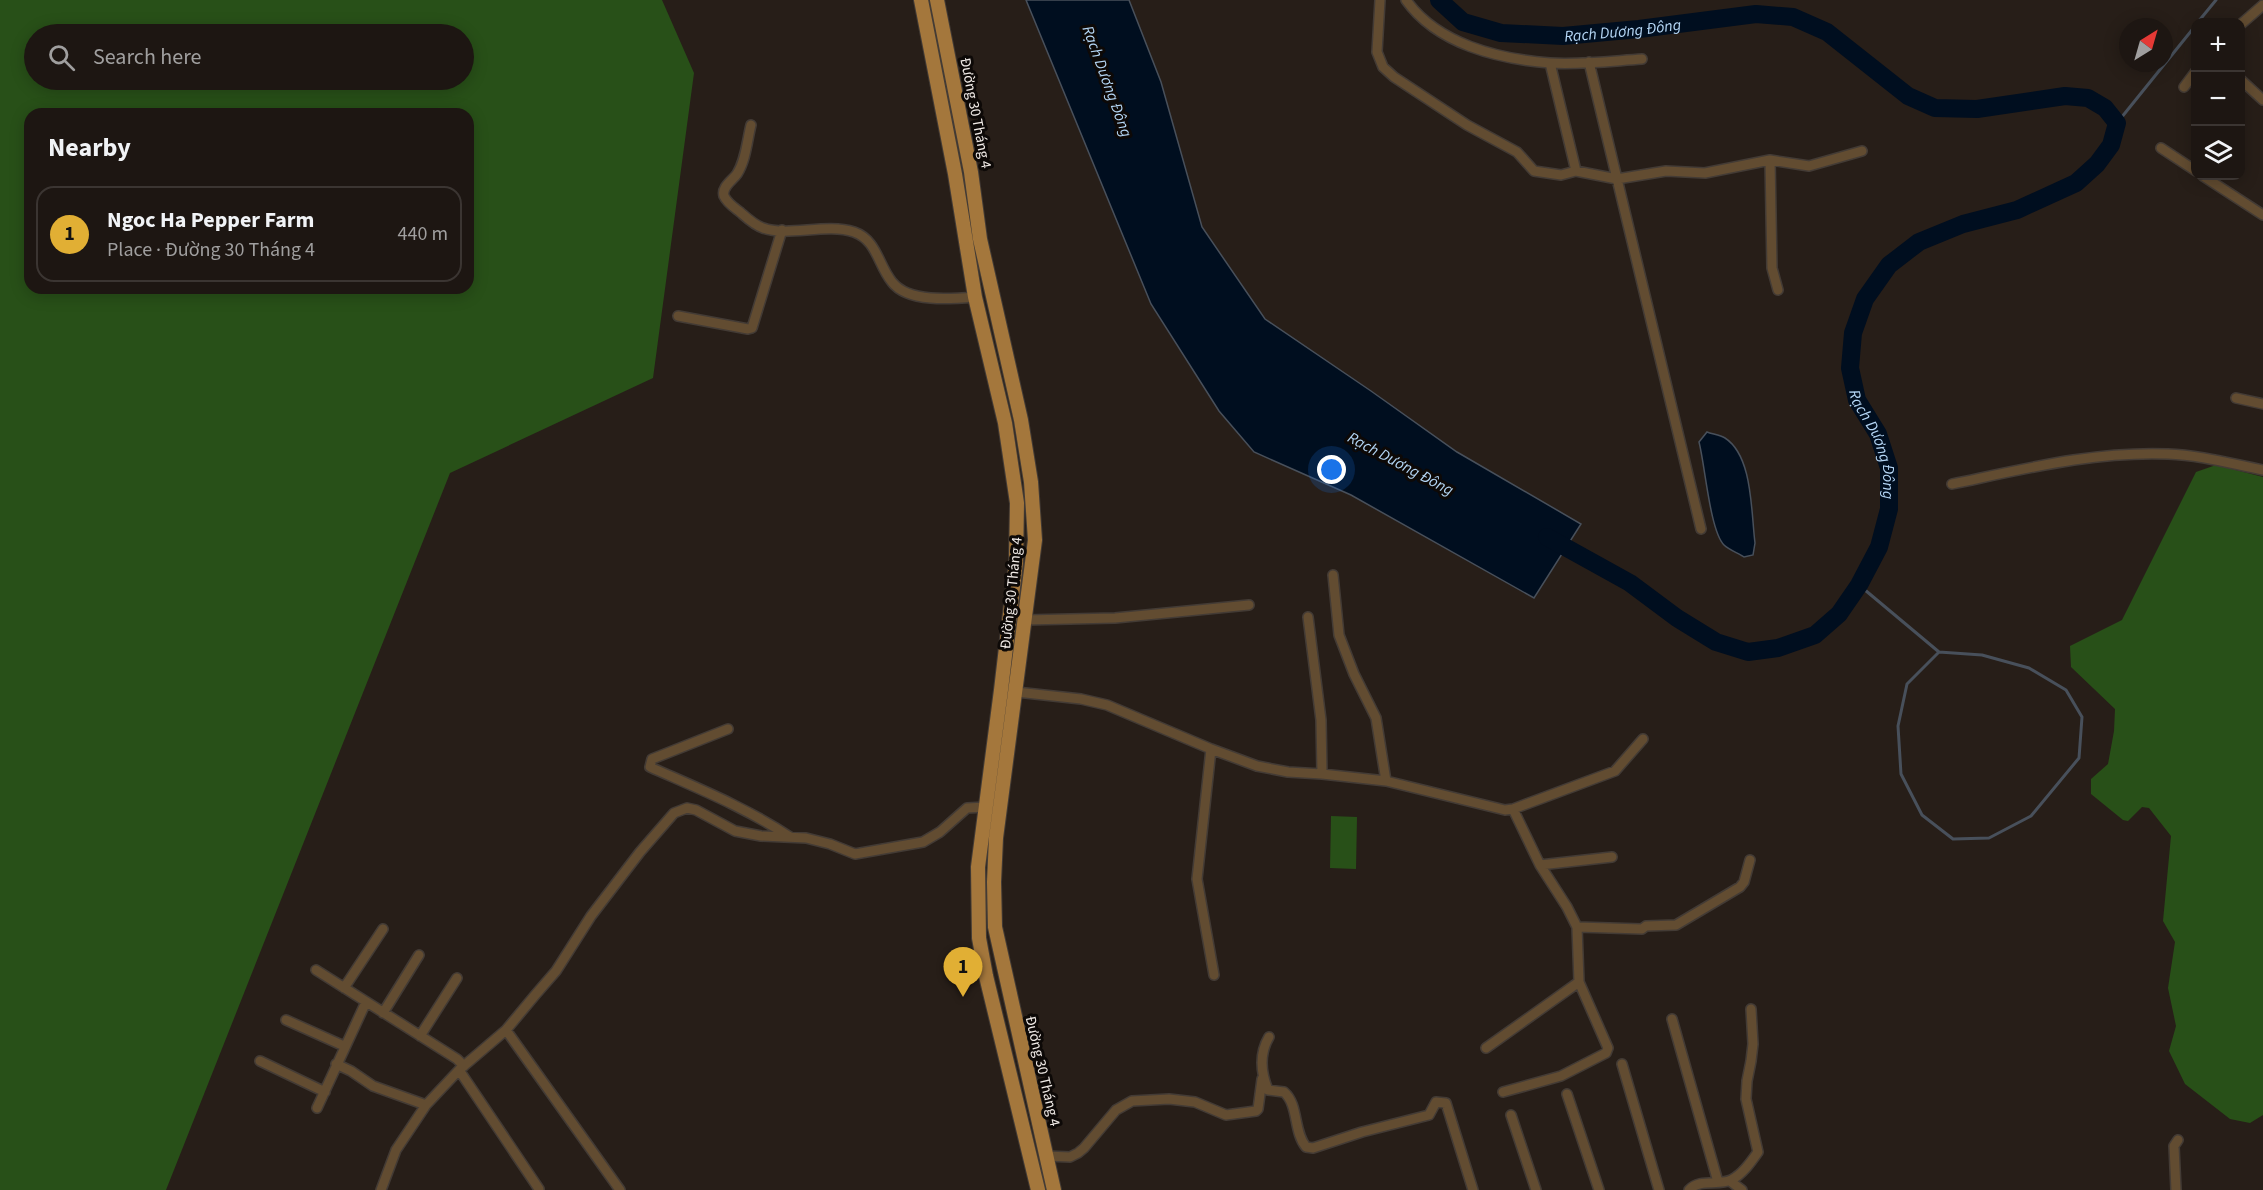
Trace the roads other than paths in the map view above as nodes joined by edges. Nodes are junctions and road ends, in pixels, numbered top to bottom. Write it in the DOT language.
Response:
graph roads {
  1 [pos="921,0"];
  2 [pos="937,0"];
  3 [pos="1380,0"];
  4 [pos="1406,0"];
  5 [pos="2263,5"];
  6 [pos="2245,21"];
  7 [pos="1642,59"];
  8 [pos="1589,62"];
  9 [pos="1550,63"];
  10 [pos="2195,72"];
  11 [pos="2245,83"];
  12 [pos="2184,87"];
  13 [pos="2263,100"];
  14 [pos="751,125"];
  15 [pos="2161,148"];
  16 [pos="1862,150"];
  17 [pos="1770,160"];
  18 [pos="2191,168"];
  19 [pos="1576,171"];
  20 [pos="971,172"];
  21 [pos="955,174"];
  22 [pos="1617,179"];
  23 [pos="2209,180"];
  24 [pos="2263,214"];
  25 [pos="782,230"];
  26 [pos="1778,290"];
  27 [pos="975,297"];
  28 [pos="678,316"];
  29 [pos="2236,398"];
  30 [pos="2263,404"];
  31 [pos="1021,420"];
  32 [pos="1005,423"];
  33 [pos="2263,470"];
  34 [pos="1952,484"];
  35 [pos="1701,529"];
  36 [pos="1333,575"];
  37 [pos="1250,604"];
  38 [pos="1308,617"];
  39 [pos="1025,620"];
  40 [pos="1001,690"];
  41 [pos="1016,692"];
  42 [pos="728,729"];
  43 [pos="1643,739"];
  44 [pos="1211,749"];
  45 [pos="1322,774"];
  46 [pos="1386,781"];
  47 [pos="986,807"];
  48 [pos="1513,809"];
  49 [pos="790,837"];
  50 [pos="1612,856"];
  51 [pos="1750,860"];
  52 [pos="1540,865"];
  53 [pos="1577,927"];
  54 [pos="383,929"];
  55 [pos="419,955"];
  56 [pos="316,970"];
  57 [pos="1004,973"];
  58 [pos="1214,975"];
  59 [pos="986,976"];
  60 [pos="457,978"];
  61 [pos="1579,982"];
  62 [pos="344,988"];
  63 [pos="366,1002"];
  64 [pos="1751,1009"];
  65 [pos="383,1013"];
  66 [pos="1672,1019"];
  67 [pos="286,1020"];
  68 [pos="506,1030"];
  69 [pos="420,1036"];
  70 [pos="1269,1037"];
  71 [pos="344,1046"];
  72 [pos="1486,1048"];
  73 [pos="260,1061"];
  74 [pos="336,1064"];
  75 [pos="1622,1064"];
  76 [pos="461,1068"];
  77 [pos="1263,1077"];
  78 [pos="325,1092"];
  79 [pos="1503,1092"];
  80 [pos="1567,1094"];
  81 [pos="426,1105"];
  82 [pos="1035,1107"];
  83 [pos="317,1108"];
  84 [pos="1020,1111"];
  85 [pos="1511,1115"];
  86 [pos="2178,1140"];
  87 [pos="1046,1156"];
  88 [pos="1730,1181"];
  89 [pos="1718,1182"];
  90 [pos="539,1189"];
  91 [pos="381,1190"];
  92 [pos="620,1190"];
  93 [pos="1038,1190"];
  94 [pos="1054,1190"];
  95 [pos="1473,1190"];
  96 [pos="1536,1190"];
  97 [pos="1599,1190"];
  98 [pos="1659,1190"];
  99 [pos="1689,1190"];
  100 [pos="1742,1190"];
  101 [pos="2176,1190"];
  1 -- 21 [label="main road, Đường 30 Tháng 4"];
  2 -- 20 [label="main road, Đường 30 Tháng 4"];
  3 -- 19 [label="street"];
  4 -- 9 [label="street"];
  5 -- 6 [label="street"];
  7 -- 8 [label="street"];
  8 -- 9 [label="street"];
  8 -- 22 [label="street"];
  9 -- 19 [label="street"];
  10 -- 12 [label="street"];
  11 -- 13 [label="street"];
  14 -- 25 [label="street"];
  15 -- 18 [label="street"];
  16 -- 17 [label="street"];
  17 -- 22 [label="street"];
  17 -- 26 [label="street"];
  19 -- 22 [label="street"];
  20 -- 21 [label="main road"];
  20 -- 31 [label="main road, Đường 30 Tháng 4"];
  21 -- 27 [label="main road, Đường 30 Tháng 4"];
  22 -- 35 [label="street"];
  23 -- 24 [label="street"];
  25 -- 27 [label="street"];
  25 -- 28 [label="street"];
  27 -- 32 [label="main road, Đường 30 Tháng 4"];
  29 -- 30 [label="street"];
  31 -- 32 [label="main road"];
  31 -- 39 [label="main road, Đường 30 Tháng 4"];
  32 -- 40 [label="main road, Đường 30 Tháng 4"];
  33 -- 34 [label="street"];
  36 -- 46 [label="street"];
  37 -- 39 [label="street"];
  38 -- 45 [label="street"];
  39 -- 41 [label="main road, Đường 30 Tháng 4"];
  40 -- 41 [label="main road"];
  40 -- 47 [label="main road, Đường 30 Tháng 4"];
  41 -- 44 [label="street"];
  41 -- 57 [label="main road, Đường 30 Tháng 4"];
  42 -- 49 [label="street"];
  43 -- 48 [label="street"];
  44 -- 45 [label="street"];
  44 -- 58 [label="street"];
  45 -- 46 [label="street"];
  46 -- 48 [label="street"];
  47 -- 49 [label="street"];
  47 -- 59 [label="main road, Đường 30 Tháng 4"];
  48 -- 52 [label="street"];
  49 -- 68 [label="street"];
  50 -- 52 [label="street"];
  51 -- 53 [label="street"];
  52 -- 53 [label="street"];
  53 -- 61 [label="street"];
  54 -- 62 [label="street"];
  55 -- 65 [label="street"];
  56 -- 62 [label="street"];
  57 -- 59 [label="main road"];
  57 -- 82 [label="main road, Đường 30 Tháng 4"];
  59 -- 84 [label="main road, Đường 30 Tháng 4"];
  60 -- 69 [label="street"];
  61 -- 72 [label="street"];
  61 -- 79 [label="street"];
  62 -- 63 [label="street"];
  63 -- 65 [label="street"];
  63 -- 71 [label="street"];
  64 -- 88 [label="street"];
  65 -- 69 [label="street"];
  66 -- 89 [label="street"];
  67 -- 71 [label="street"];
  68 -- 76 [label="street"];
  68 -- 92 [label="street"];
  69 -- 76 [label="street"];
  70 -- 77 [label="street"];
  71 -- 74 [label="street"];
  73 -- 78 [label="street"];
  74 -- 78 [label="street"];
  74 -- 81 [label="street"];
  75 -- 98 [label="street"];
  76 -- 81 [label="street"];
  76 -- 90 [label="street"];
  77 -- 87 [label="street"];
  77 -- 95 [label="street"];
  78 -- 83 [label="street"];
  80 -- 97 [label="street"];
  81 -- 91 [label="street"];
  82 -- 84 [label="main road"];
  82 -- 87 [label="main road, Đường 30 Tháng 4"];
  84 -- 93 [label="main road, Đường 30 Tháng 4"];
  85 -- 96 [label="street"];
  86 -- 101 [label="street"];
  87 -- 94 [label="main road, Đường 30 Tháng 4"];
  88 -- 89 [label="street"];
  88 -- 100 [label="street"];
  89 -- 99 [label="street"];
}
